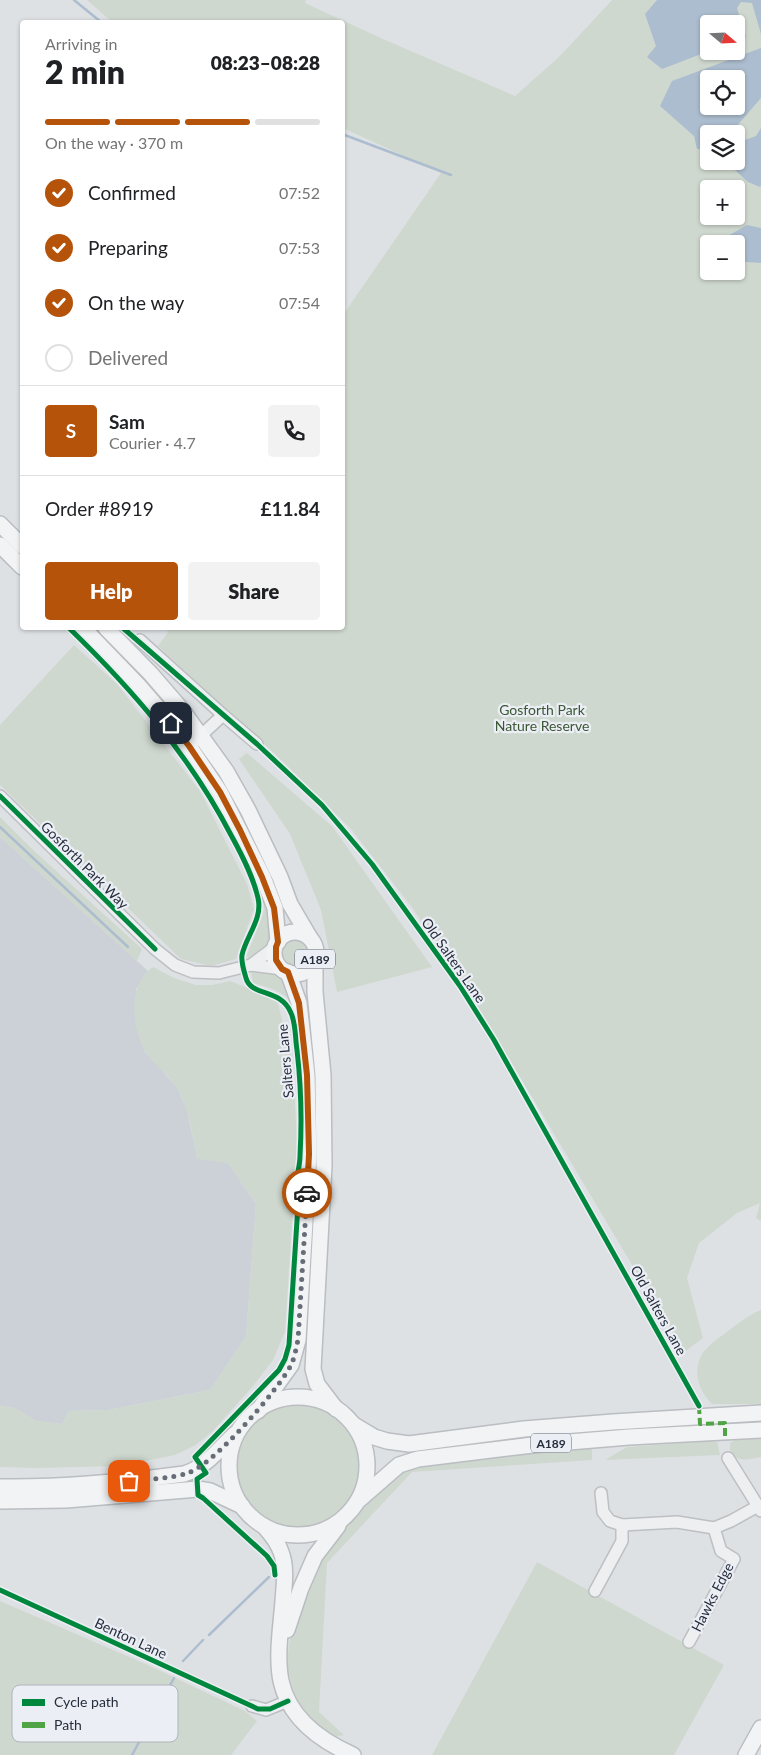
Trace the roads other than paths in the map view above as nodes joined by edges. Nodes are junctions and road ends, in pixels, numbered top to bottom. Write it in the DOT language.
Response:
graph roads {
  1 [pos="0,524"];
  2 [pos="20,544"];
  3 [pos="0,545"];
  4 [pos="20,565"];
  5 [pos="85,630"];
  6 [pos="108,630"];
  7 [pos="140,640"];
  8 [pos="223,715"];
  9 [pos="201,735"];
  10 [pos="257,744"];
  11 [pos="189,746"];
  12 [pos="0,796"];
  13 [pos="310,938"];
  14 [pos="277,945"];
  15 [pos="315,960"];
  16 [pos="251,965"];
  17 [pos="285,971"];
  18 [pos="336,1408"];
  19 [pos="258,1411"];
  20 [pos="761,1413"];
  21 [pos="354,1425"];
  22 [pos="242,1428"];
  23 [pos="761,1430"];
  24 [pos="728,1458"];
  25 [pos="0,1487"];
  26 [pos="601,1492"];
  27 [pos="0,1501"];
  28 [pos="356,1503"];
  29 [pos="242,1506"];
  30 [pos="759,1508"];
  31 [pos="345,1517"];
  32 [pos="622,1525"];
  33 [pos="264,1526"];
  34 [pos="714,1528"];
  35 [pos="595,1591"];
  36 [pos="688,1642"];
  37 [pos="279,1659"];
  38 [pos="288,1701"];
  39 [pos="252,1706"];
  40 [pos="761,1728"];
  41 [pos="331,1751"];
  42 [pos="353,1755"];
  43 [pos="746,1755"];
  1 -- 2 [label="main road"];
  3 -- 4 [label="main road"];
  5 -- 11 [label="main road, A189"];
  6 -- 9 [label="main road, A189"];
  7 -- 8 [label="street"];
  8 -- 9 [label="street"];
  8 -- 10 [label="street"];
  9 -- 11 [label="street"];
  9 -- 13 [label="main road, A189"];
  11 -- 14 [label="main road, A189"];
  12 -- 16 [label="street, Gosforth Park Way"];
  13 -- 14 [label="main road, A189"];
  13 -- 15 [label="main road, A189"];
  14 -- 16 [label="street, Gosforth Park Way"];
  14 -- 17 [label="main road, A189"];
  15 -- 17 [label="main road, A189"];
  15 -- 18 [label="main road, A189"];
  16 -- 17 [label="street, Gosforth Park Way"];
  17 -- 19 [label="main road, Salters Lane / A189"];
  18 -- 19 [label="main road, A189"];
  18 -- 21 [label="main road, A189"];
  19 -- 22 [label="main road, A189"];
  20 -- 21 [label="main road, A189"];
  21 -- 28 [label="main road, A189"];
  22 -- 25 [label="main road"];
  22 -- 29 [label="main road, A189"];
  23 -- 28 [label="main road, A189"];
  24 -- 30 [label="street"];
  26 -- 32 [label="street"];
  27 -- 29 [label="main road"];
  28 -- 31 [label="main road, A189"];
  29 -- 33 [label="main road, A189"];
  30 -- 34 [label="street"];
  31 -- 33 [label="main road, A189"];
  31 -- 37 [label="main road"];
  32 -- 34 [label="street"];
  32 -- 35 [label="street"];
  33 -- 37 [label="main road"];
  34 -- 36 [label="street, Hawks Edge"];
  37 -- 38 [label="main road"];
  38 -- 39 [label="street"];
  38 -- 41 [label="main road"];
  40 -- 43 [label="main road"];
  41 -- 42 [label="main road"];
}
